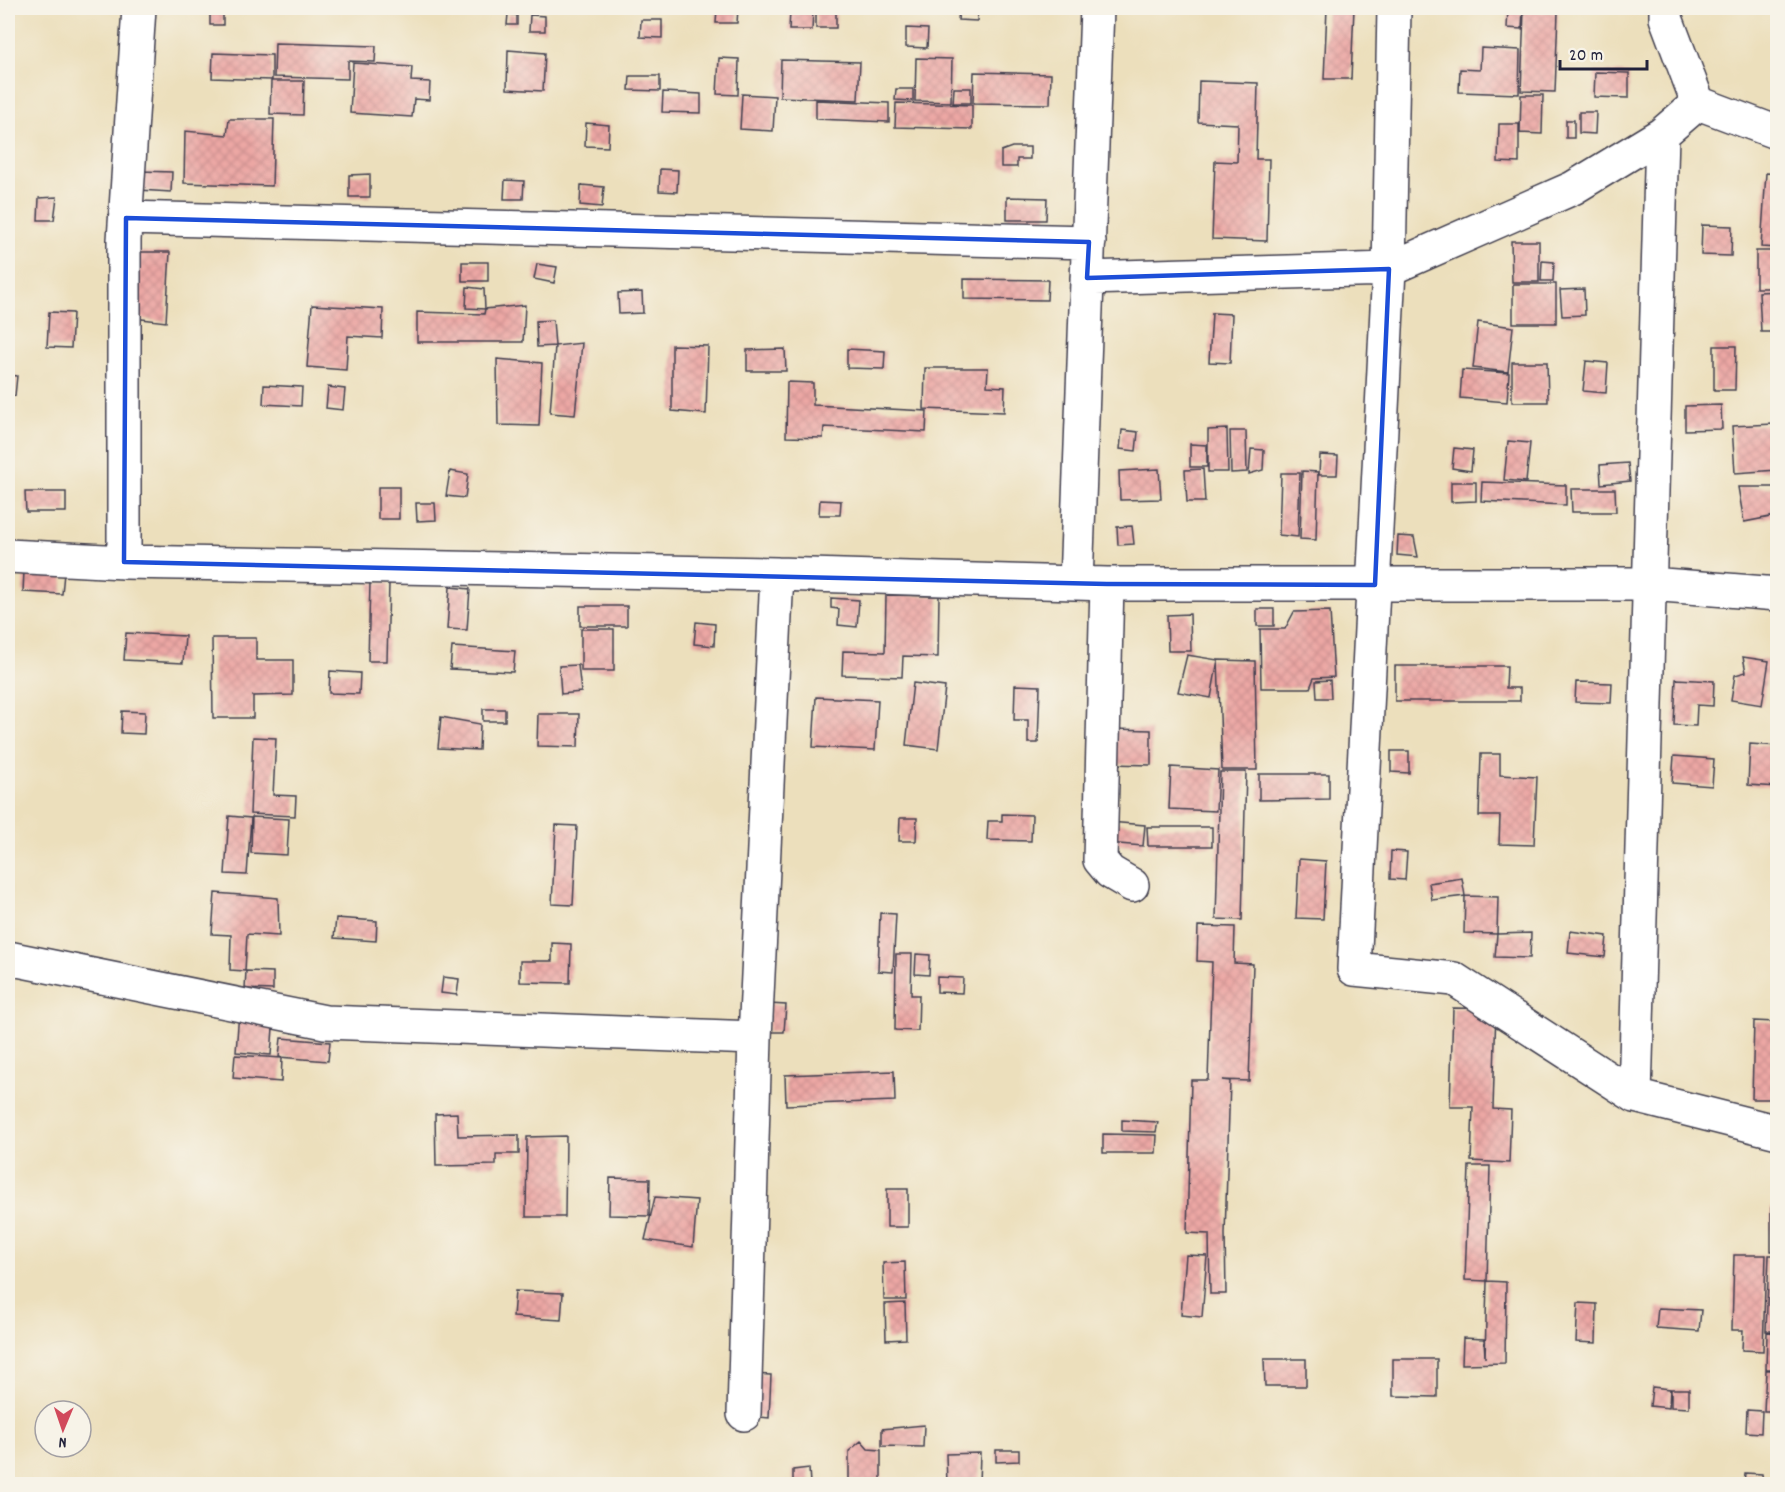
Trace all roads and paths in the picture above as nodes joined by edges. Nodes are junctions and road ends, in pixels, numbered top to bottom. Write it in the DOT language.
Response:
graph roads {
  1 [pos="139,8"];
  2 [pos="1097,8"];
  3 [pos="1394,8"];
  4 [pos="1666,8"];
  5 [pos="1698,103"];
  6 [pos="1778,133"];
  7 [pos="1662,134"];
  8 [pos="126,218"];
  9 [pos="1089,242"];
  10 [pos="1389,269"];
  11 [pos="1087,278"];
  12 [pos="8,556"];
  13 [pos="124,562"];
  14 [pos="777,574"];
  15 [pos="1091,584"];
  16 [pos="1650,584"];
  17 [pos="1374,585"];
  18 [pos="1778,594"];
  19 [pos="1132,885"];
  20 [pos="8,958"];
  21 [pos="755,1038"];
  22 [pos="1635,1096"];
  23 [pos="1778,1132"];
  24 [pos="744,1414"];
  1 -- 8 [label="street"];
  2 -- 9 [label="street"];
  3 -- 10 [label="street"];
  4 -- 5 [label="street"];
  5 -- 6 [label="street"];
  5 -- 7 [label="street"];
  7 -- 10 [label="street"];
  7 -- 16 [label="street"];
  8 -- 9 [label="street"];
  8 -- 13 [label="street"];
  9 -- 11 [label="street"];
  10 -- 11 [label="street"];
  10 -- 17 [label="street"];
  11 -- 15 [label="street"];
  12 -- 13 [label="street"];
  13 -- 14 [label="street"];
  14 -- 15 [label="street"];
  14 -- 21 [label="street"];
  15 -- 17 [label="street"];
  15 -- 19 [label="street"];
  16 -- 17 [label="street"];
  16 -- 18 [label="street"];
  16 -- 22 [label="street"];
  17 -- 22 [label="street"];
  20 -- 21 [label="street"];
  21 -- 24 [label="street"];
  22 -- 23 [label="street"];
}
